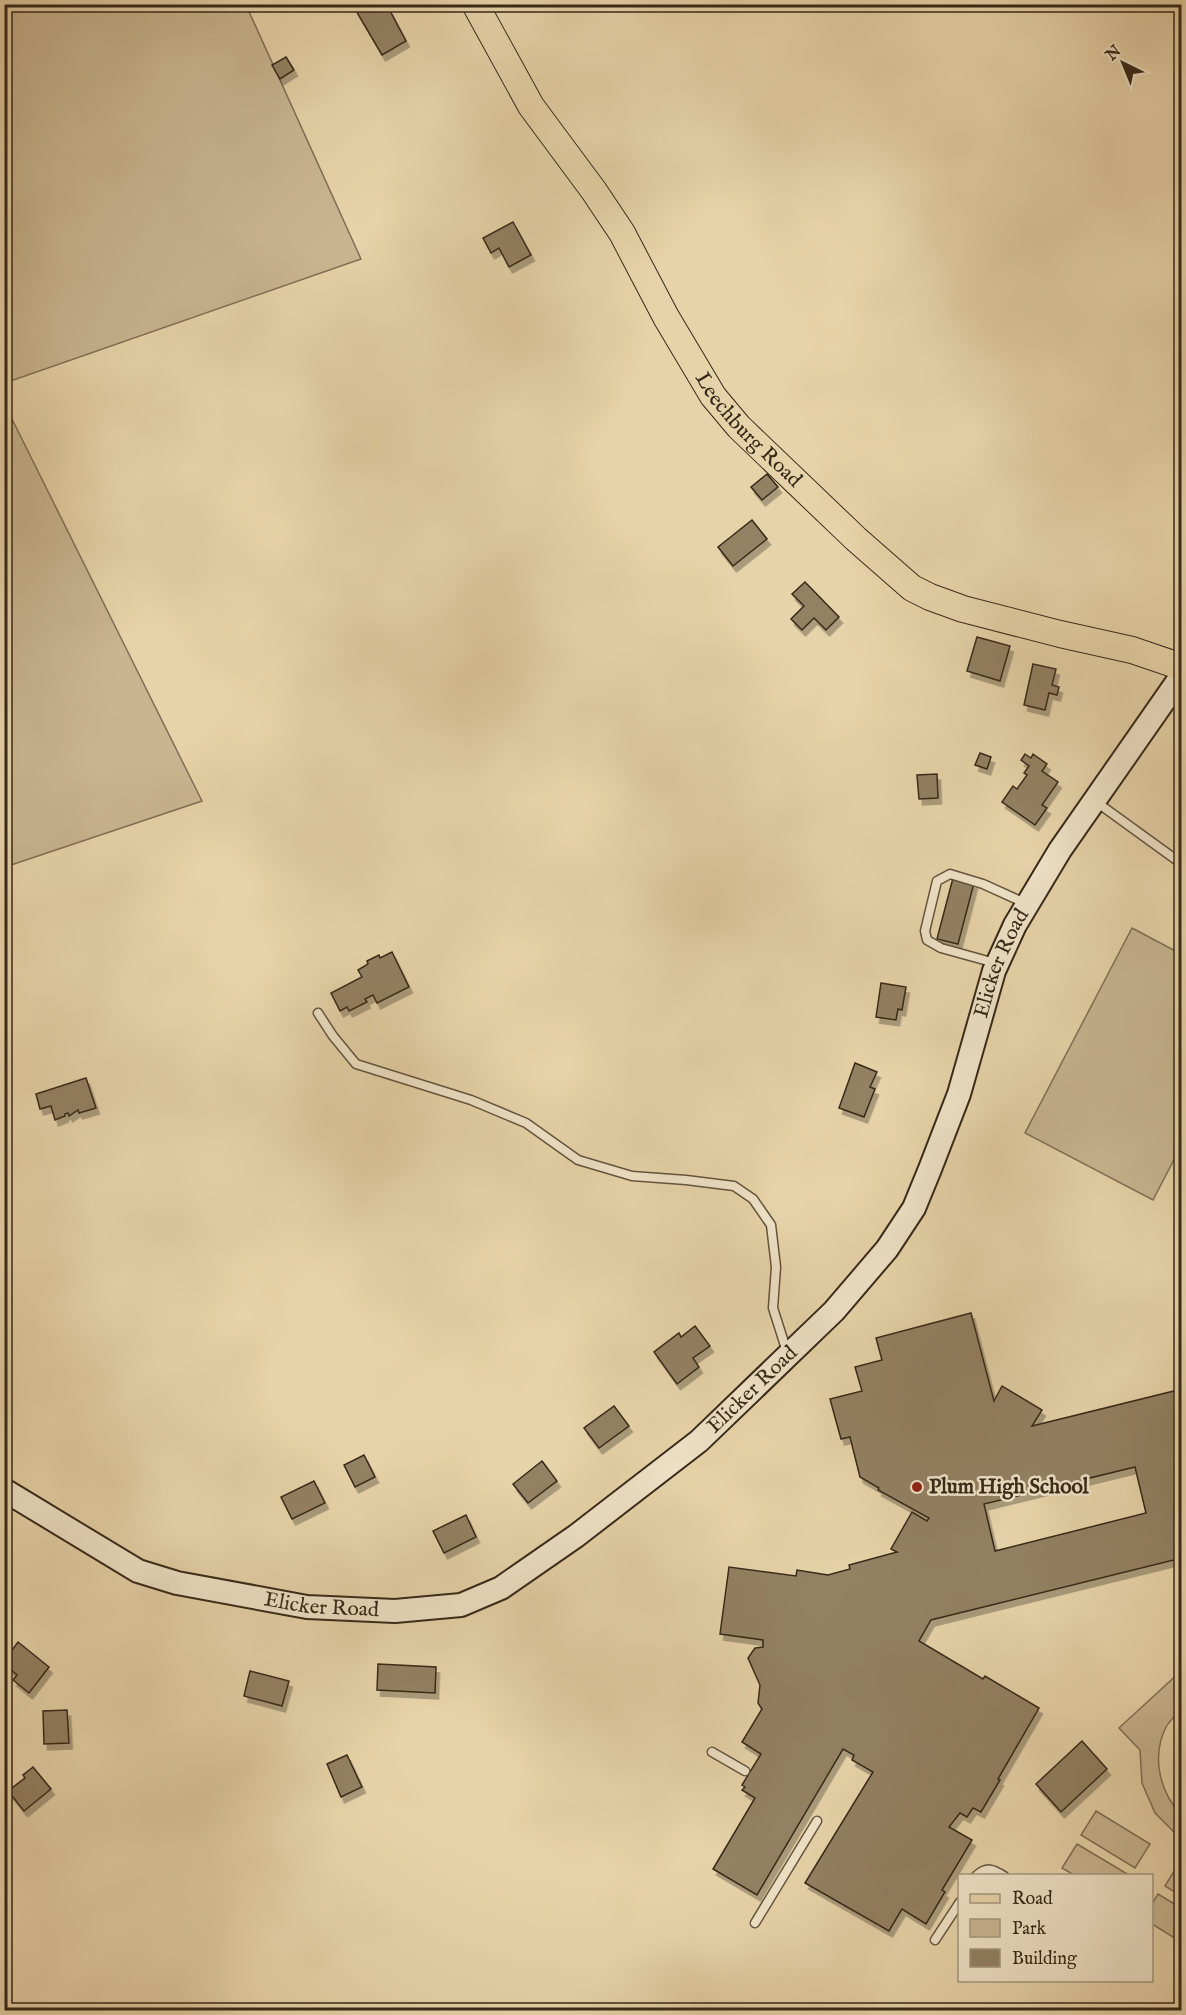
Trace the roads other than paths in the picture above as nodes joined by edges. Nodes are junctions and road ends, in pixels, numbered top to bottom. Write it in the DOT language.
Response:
graph roads {
  1 [pos="475,4"];
  2 [pos="1182,667"];
  3 [pos="1182,675"];
  4 [pos="1094,801"];
  5 [pos="1182,864"];
  6 [pos="1027,904"];
  7 [pos="998,963"];
  8 [pos="318,1013"];
  9 [pos="788,1356"];
  10 [pos="4,1490"];
  11 [pos="712,1752"];
  12 [pos="745,1771"];
  13 [pos="817,1821"];
  14 [pos="977,1874"];
  15 [pos="1002,1874"];
  16 [pos="958,1905"];
  17 [pos="755,1923"];
  18 [pos="935,1940"];
  1 -- 2 [label="main road, Leechburg Road"];
  3 -- 4 [label="street, Elicker Road"];
  4 -- 5 [label="lane"];
  4 -- 6 [label="street, Elicker Road"];
  6 -- 7 [label="street, Elicker Road"];
  6 -- 7 [label="lane"];
  7 -- 9 [label="street, Elicker Road"];
  8 -- 9 [label="lane"];
  9 -- 10 [label="street, Elicker Road"];
  11 -- 12 [label="lane"];
  13 -- 17 [label="lane"];
  14 -- 15 [label="lane"];
  16 -- 18 [label="lane"];
}
